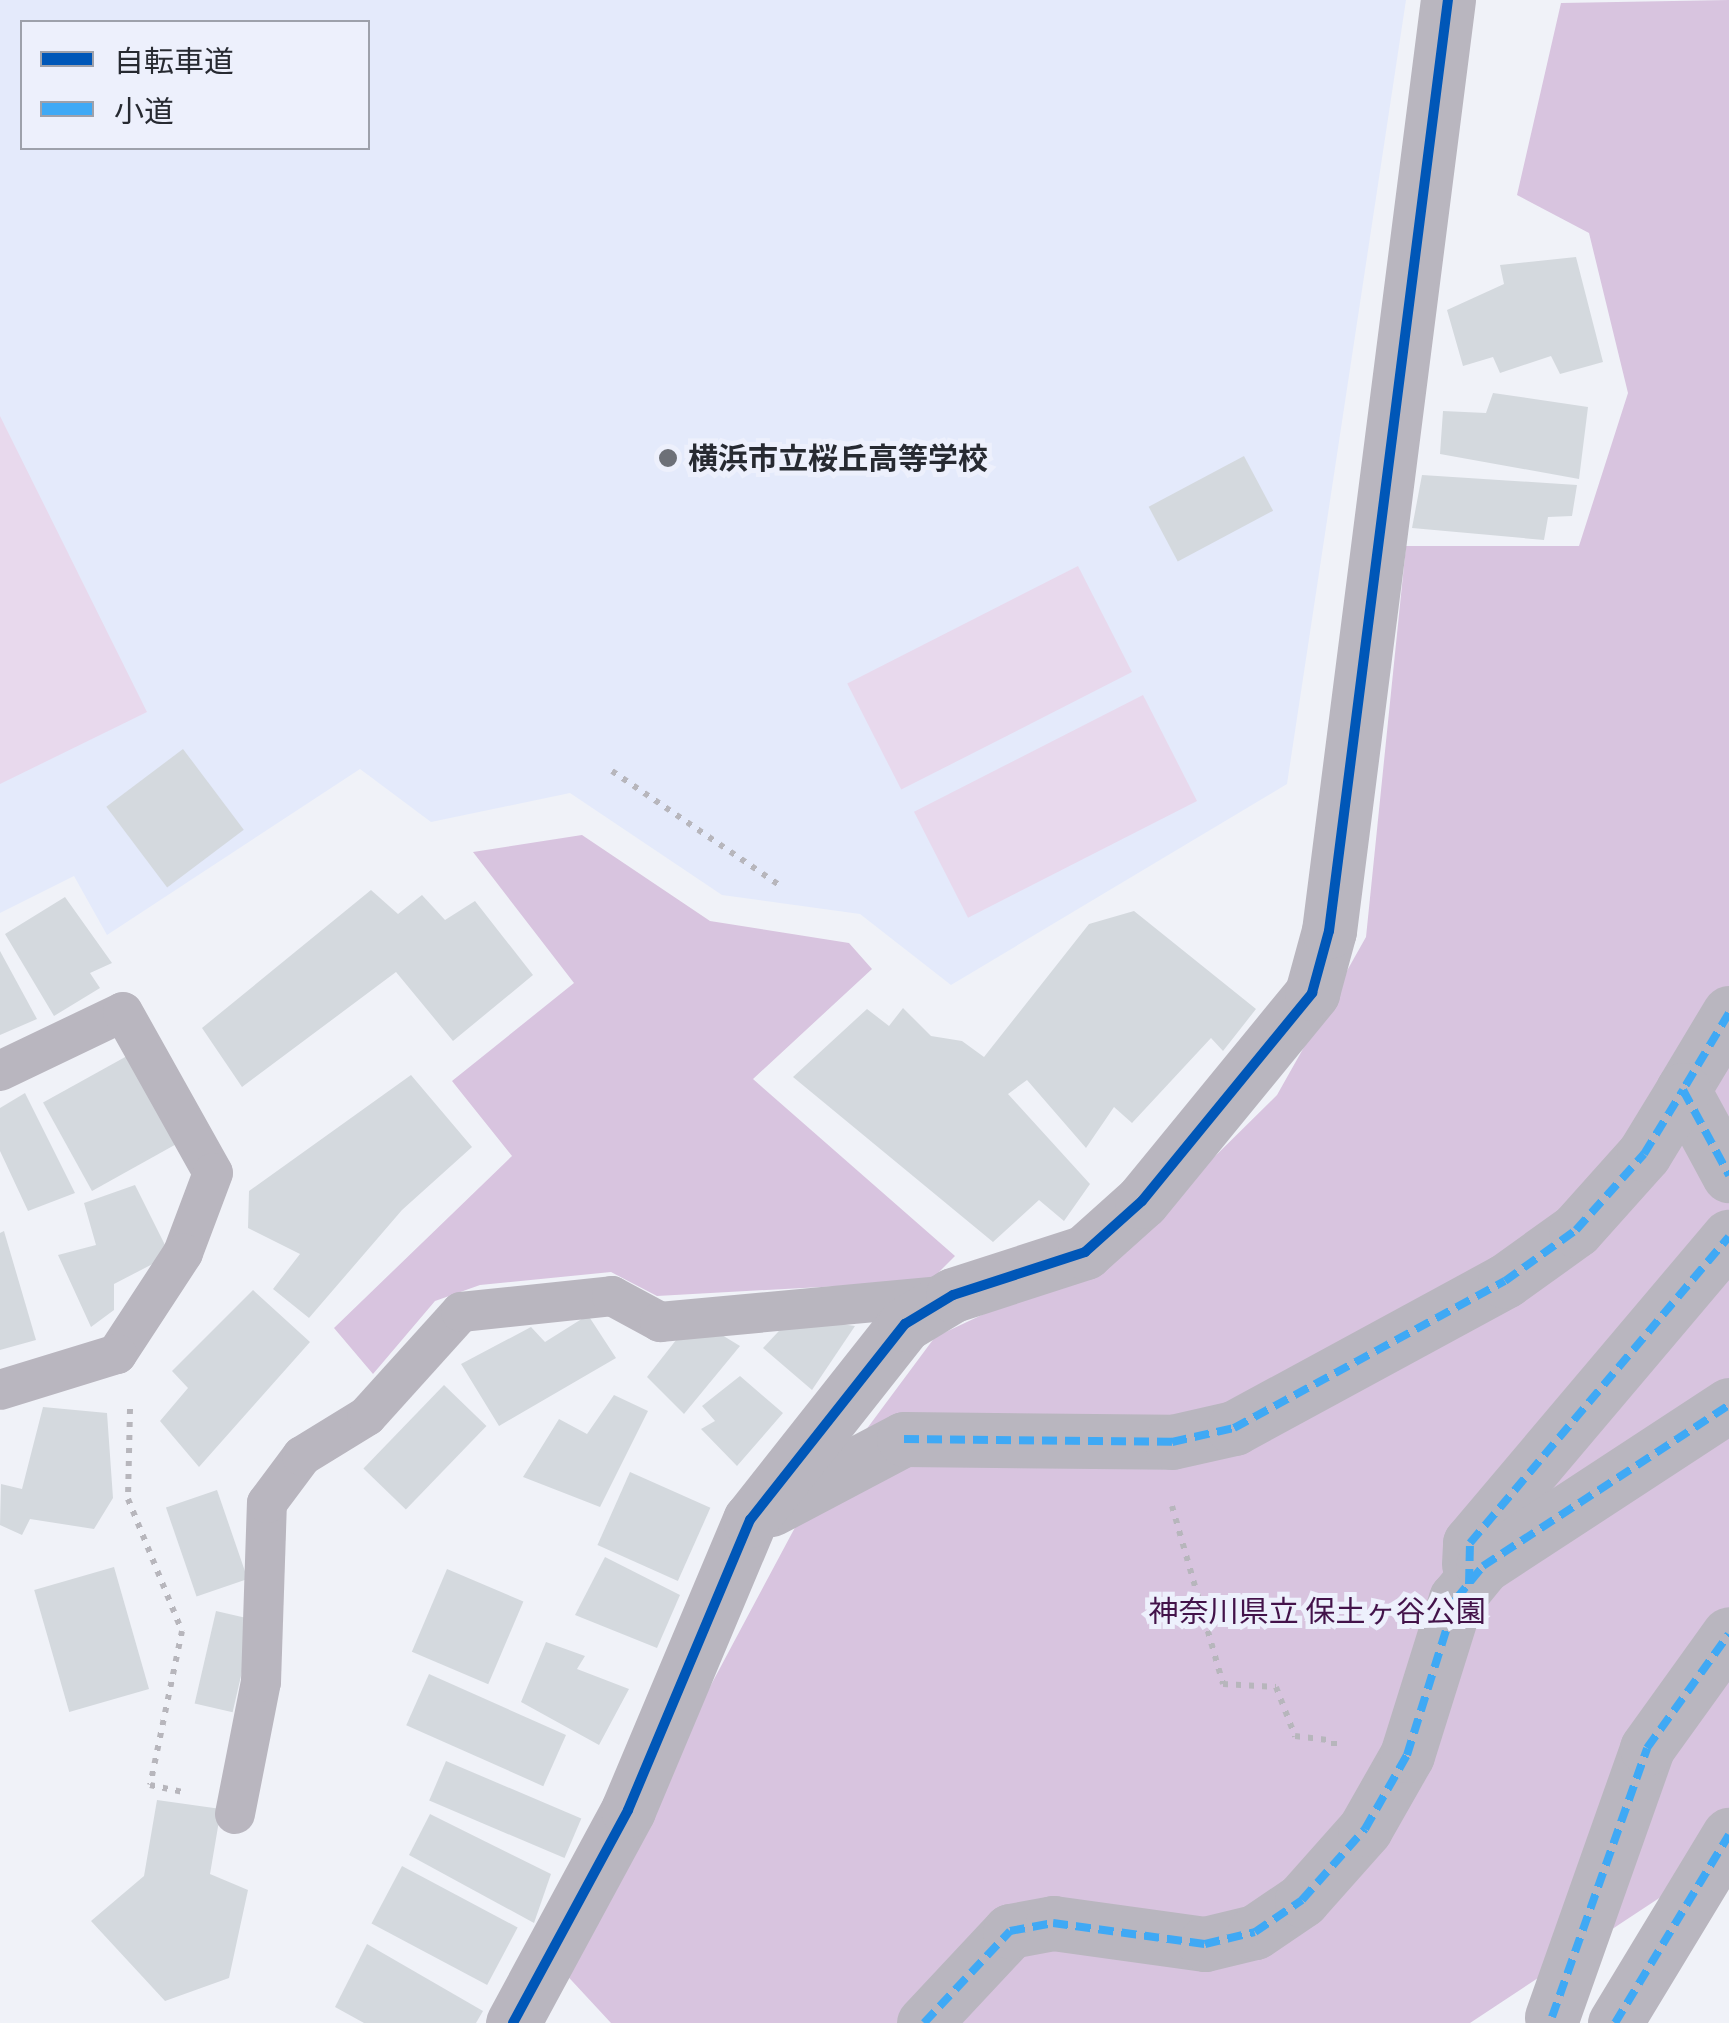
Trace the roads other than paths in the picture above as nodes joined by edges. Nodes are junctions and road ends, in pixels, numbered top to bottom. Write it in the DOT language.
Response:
graph roads {
  1 [pos="1448,0"];
  2 [pos="1729,1013"];
  3 [pos="0,1071"];
  4 [pos="1683,1090"];
  5 [pos="1729,1176"];
  6 [pos="1729,1237"];
  7 [pos="953,1296"];
  8 [pos="0,1390"];
  9 [pos="1729,1405"];
  10 [pos="750,1520"];
  11 [pos="1468,1584"];
  12 [pos="1729,1634"];
  13 [pos="235,1814"];
  14 [pos="1729,1835"];
  15 [pos="1552,2017"];
  16 [pos="513,2023"];
  17 [pos="924,2023"];
  18 [pos="1616,2023"];
  1 -- 7 [label="street"];
  2 -- 4 [label="street"];
  3 -- 8 [label="lane"];
  4 -- 5 [label="street"];
  4 -- 10 [label="street"];
  6 -- 11 [label="street"];
  7 -- 10 [label="street"];
  7 -- 13 [label="lane"];
  9 -- 11 [label="street"];
  10 -- 16 [label="street"];
  11 -- 17 [label="street"];
  12 -- 15 [label="street"];
  14 -- 18 [label="street"];
}
